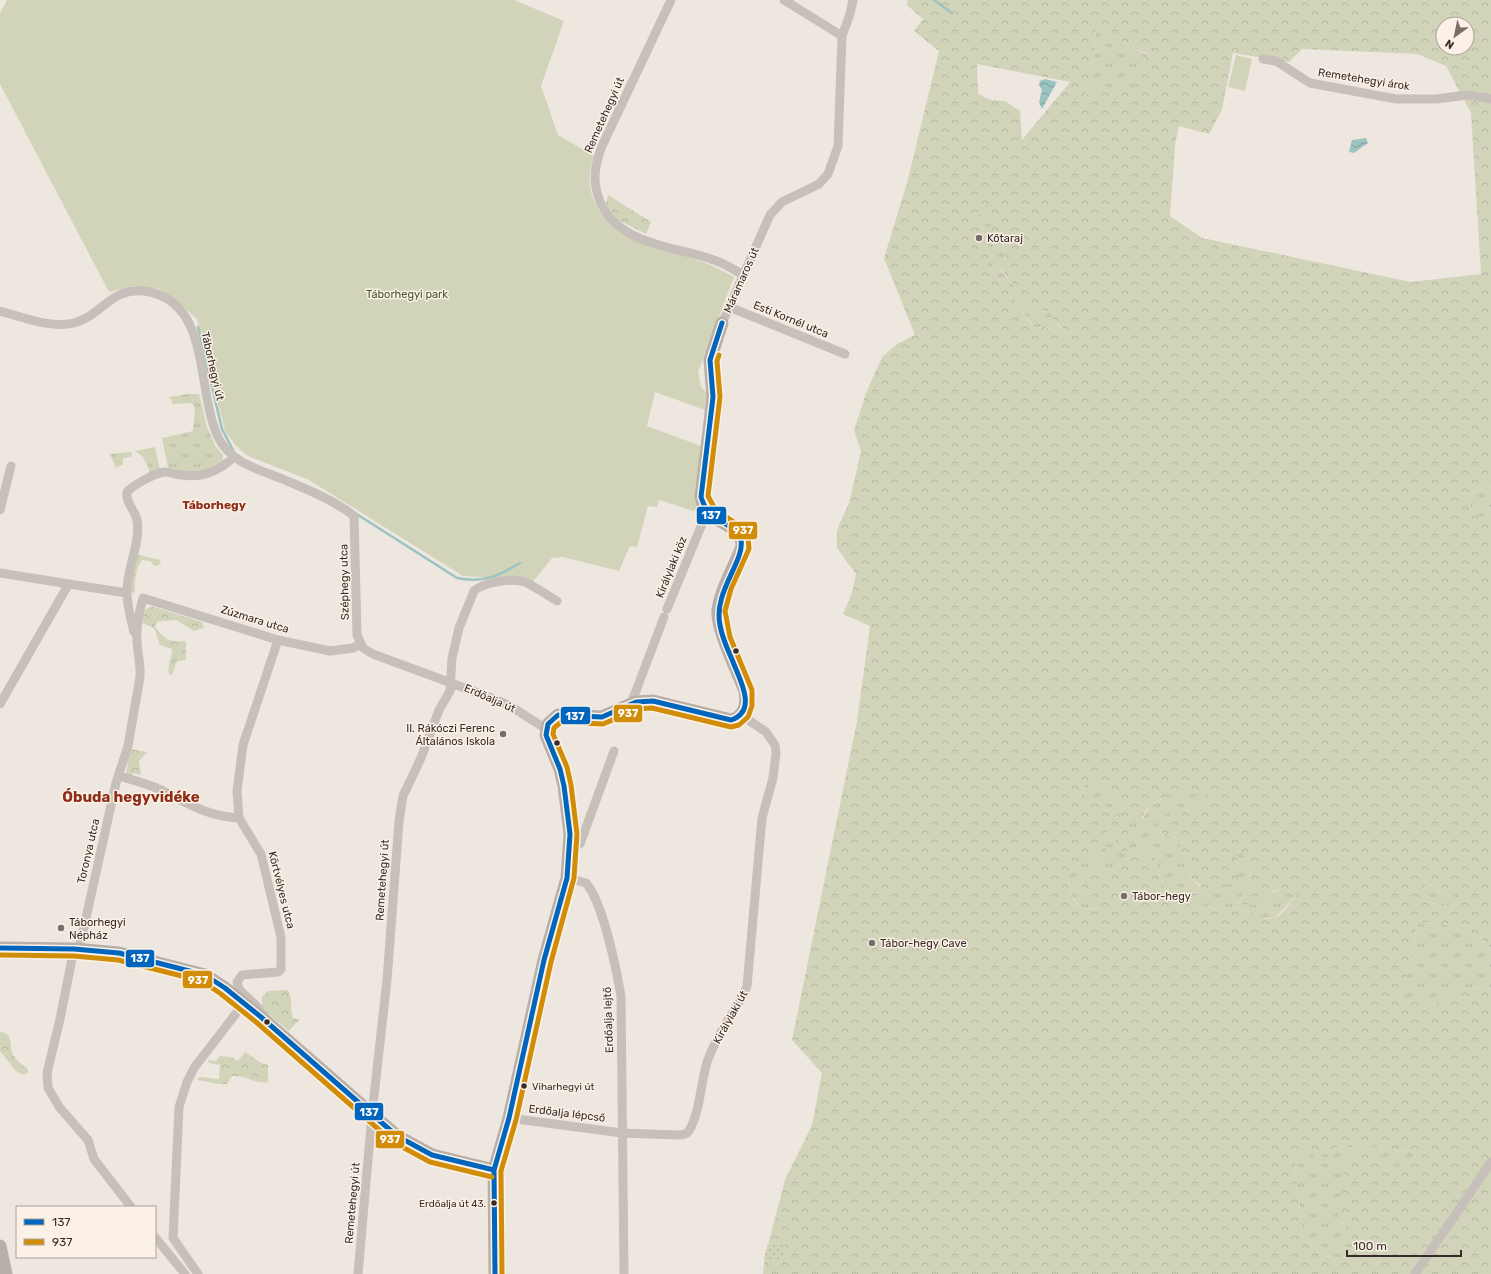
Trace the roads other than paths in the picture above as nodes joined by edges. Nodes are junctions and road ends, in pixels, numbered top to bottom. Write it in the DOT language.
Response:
graph roads {
  1 [pos="671,0"];
  2 [pos="784,0"];
  3 [pos="854,0"];
  4 [pos="842,36"];
  5 [pos="1262,59"];
  6 [pos="1491,99"];
  7 [pos="743,275"];
  8 [pos="729,307"];
  9 [pos="0,311"];
  10 [pos="722,323"];
  11 [pos="845,354"];
  12 [pos="234,457"];
  13 [pos="11,466"];
  14 [pos="0,510"];
  15 [pos="707,512"];
  16 [pos="355,520"];
  17 [pos="0,573"];
  18 [pos="68,585"];
  19 [pos="126,593"];
  20 [pos="144,598"];
  21 [pos="557,601"];
  22 [pos="137,640"];
  23 [pos="278,640"];
  24 [pos="360,644"];
  25 [pos="451,682"];
  26 [pos="0,704"];
  27 [pos="631,704"];
  28 [pos="741,715"];
  29 [pos="546,729"];
  30 [pos="614,751"];
  31 [pos="119,776"];
  32 [pos="239,818"];
  33 [pos="570,848"];
  34 [pos="567,878"];
  35 [pos="0,948"];
  36 [pos="76,949"];
  37 [pos="244,1003"];
  38 [pos="261,1017"];
  39 [pos="372,1114"];
  40 [pos="509,1118"];
  41 [pos="622,1133"];
  42 [pos="638,1134"];
  43 [pos="622,1153"];
  44 [pos="1491,1162"];
  45 [pos="494,1170"];
  46 [pos="130,1206"];
  47 [pos="156,1238"];
  48 [pos="0,1246"];
  49 [pos="6,1274"];
  50 [pos="185,1274"];
  51 [pos="198,1274"];
  52 [pos="358,1274"];
  53 [pos="495,1274"];
  54 [pos="624,1274"];
  55 [pos="1415,1274"];
  1 -- 7 [label="street, Remetehegyi út"];
  2 -- 4 [label="street"];
  3 -- 4 [label="street, Máramaros út"];
  4 -- 7 [label="street, Máramaros út"];
  5 -- 6 [label="street, Remetehegyi árok"];
  7 -- 8 [label="street, Máramaros út"];
  8 -- 10 [label="street, Máramaros út"];
  8 -- 11 [label="street, Esti Kornél utca"];
  9 -- 12 [label="street, Táborhegyi út"];
  10 -- 15 [label="street, Máramaros út"];
  12 -- 16 [label="street, Táborhegyi út"];
  12 -- 19 [label="street, Toronya utca"];
  13 -- 14 [label="street"];
  15 -- 27 [label="street, Királylaki köz"];
  15 -- 28 [label="street"];
  16 -- 24 [label="street, Széphegy utca"];
  17 -- 18 [label="street"];
  18 -- 19 [label="street"];
  18 -- 26 [label="street"];
  19 -- 22 [label="street, Toronya utca"];
  20 -- 22 [label="street, Toronya utca"];
  20 -- 23 [label="street, Zúzmara utca"];
  21 -- 25 [label="street, Remetehegyi út"];
  22 -- 31 [label="street, Toronya utca"];
  23 -- 24 [label="street, Zúzmara utca"];
  23 -- 32 [label="street, Körtvélyes utca"];
  24 -- 25 [label="street, Erdőalja út"];
  25 -- 29 [label="street, Erdőalja út"];
  25 -- 39 [label="street, Remetehegyi út"];
  27 -- 28 [label="street"];
  27 -- 29 [label="street"];
  28 -- 42 [label="street, Királylaki út"];
  29 -- 33 [label="street"];
  30 -- 33 [label="street"];
  31 -- 32 [label="street"];
  31 -- 36 [label="street, Toronya utca"];
  32 -- 38 [label="street, Körtvélyes utca"];
  33 -- 34 [label="street"];
  34 -- 40 [label="street"];
  34 -- 41 [label="street, Erdőalja lejtő"];
  35 -- 36 [label="street"];
  36 -- 37 [label="street"];
  36 -- 46 [label="street, Toronya utca"];
  37 -- 38 [label="street"];
  37 -- 51 [label="street"];
  38 -- 39 [label="street"];
  39 -- 45 [label="street"];
  39 -- 52 [label="street, Remetehegyi út"];
  40 -- 41 [label="street, Erdőalja lépcső"];
  40 -- 45 [label="street"];
  41 -- 42 [label="street, Királylaki út"];
  41 -- 43 [label="street"];
  42 -- 43 [label="street"];
  43 -- 54 [label="street"];
  44 -- 55 [label="street"];
  45 -- 53 [label="street"];
  47 -- 50 [label="street"];
  48 -- 49 [label="street"];
}
